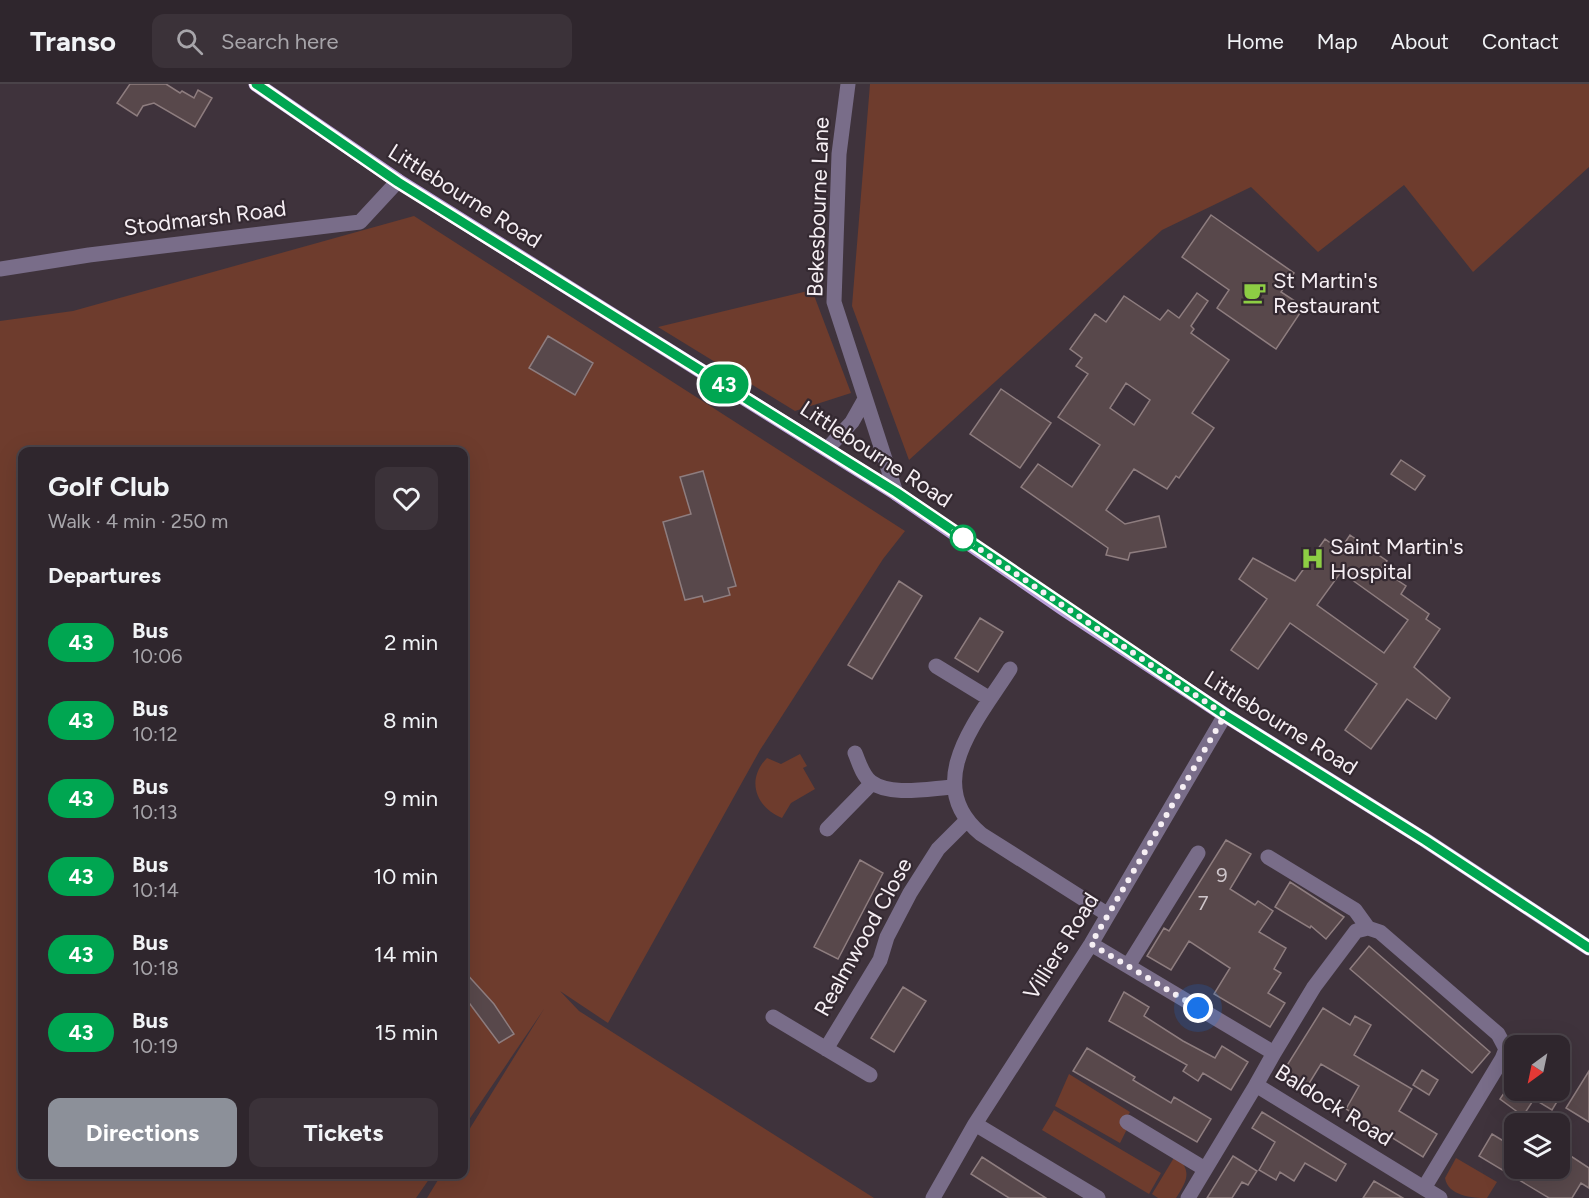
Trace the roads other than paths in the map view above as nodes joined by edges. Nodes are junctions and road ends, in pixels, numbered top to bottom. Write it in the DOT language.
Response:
graph roads {
  1 [pos="256,84"];
  2 [pos="848,84"];
  3 [pos="398,182"];
  4 [pos="0,269"];
  5 [pos="865,399"];
  6 [pos="828,448"];
  7 [pos="896,492"];
  8 [pos="936,666"];
  9 [pos="1010,669"];
  10 [pos="990,699"];
  11 [pos="1225,715"];
  12 [pos="855,753"];
  13 [pos="872,783"];
  14 [pos="954,787"];
  15 [pos="966,821"];
  16 [pos="827,829"];
  17 [pos="1198,853"];
  18 [pos="1268,857"];
  19 [pos="1107,914"];
  20 [pos="1368,928"];
  21 [pos="1091,944"];
  22 [pos="1589,948"];
  23 [pos="1128,966"];
  24 [pos="773,1017"];
  25 [pos="826,1049"];
  26 [pos="1274,1053"];
  27 [pos="870,1075"];
  28 [pos="1256,1084"];
  29 [pos="1127,1122"];
  30 [pos="975,1124"];
  31 [pos="1205,1169"];
  32 [pos="1424,1188"];
  33 [pos="933,1198"];
  34 [pos="1098,1198"];
  35 [pos="1188,1198"];
  36 [pos="1440,1198"];
  1 -- 3 [label="main road, Littlebourne Road"];
  2 -- 5 [label="street, Bekesbourne Lane"];
  3 -- 4 [label="street, Stodmarsh Road"];
  3 -- 6 [label="main road, Littlebourne Road"];
  5 -- 6 [label="street"];
  5 -- 7 [label="street, Bekesbourne Lane"];
  6 -- 7 [label="main road, Littlebourne Road"];
  7 -- 11 [label="main road, Littlebourne Road"];
  8 -- 10 [label="street"];
  9 -- 10 [label="street"];
  10 -- 14 [label="street"];
  11 -- 19 [label="street, Villiers Road"];
  11 -- 22 [label="main road, Littlebourne Road"];
  12 -- 13 [label="street"];
  13 -- 14 [label="street"];
  13 -- 16 [label="street"];
  14 -- 15 [label="street"];
  15 -- 19 [label="street"];
  15 -- 25 [label="street, Realmwood Close"];
  17 -- 23 [label="street"];
  18 -- 20 [label="street"];
  19 -- 21 [label="street, Villiers Road"];
  20 -- 26 [label="street"];
  20 -- 32 [label="street"];
  21 -- 23 [label="street, Baldock Road"];
  21 -- 30 [label="street, Villiers Road"];
  23 -- 26 [label="street, Baldock Road"];
  24 -- 25 [label="street, Realmwood Close"];
  25 -- 27 [label="street, Realmwood Close"];
  26 -- 28 [label="street, Baldock Road"];
  28 -- 31 [label="street"];
  28 -- 32 [label="street, Baldock Road"];
  29 -- 31 [label="street"];
  30 -- 33 [label="street, Villiers Road"];
  30 -- 34 [label="street"];
  31 -- 35 [label="street"];
  32 -- 36 [label="street, Baldock Road"];
}
